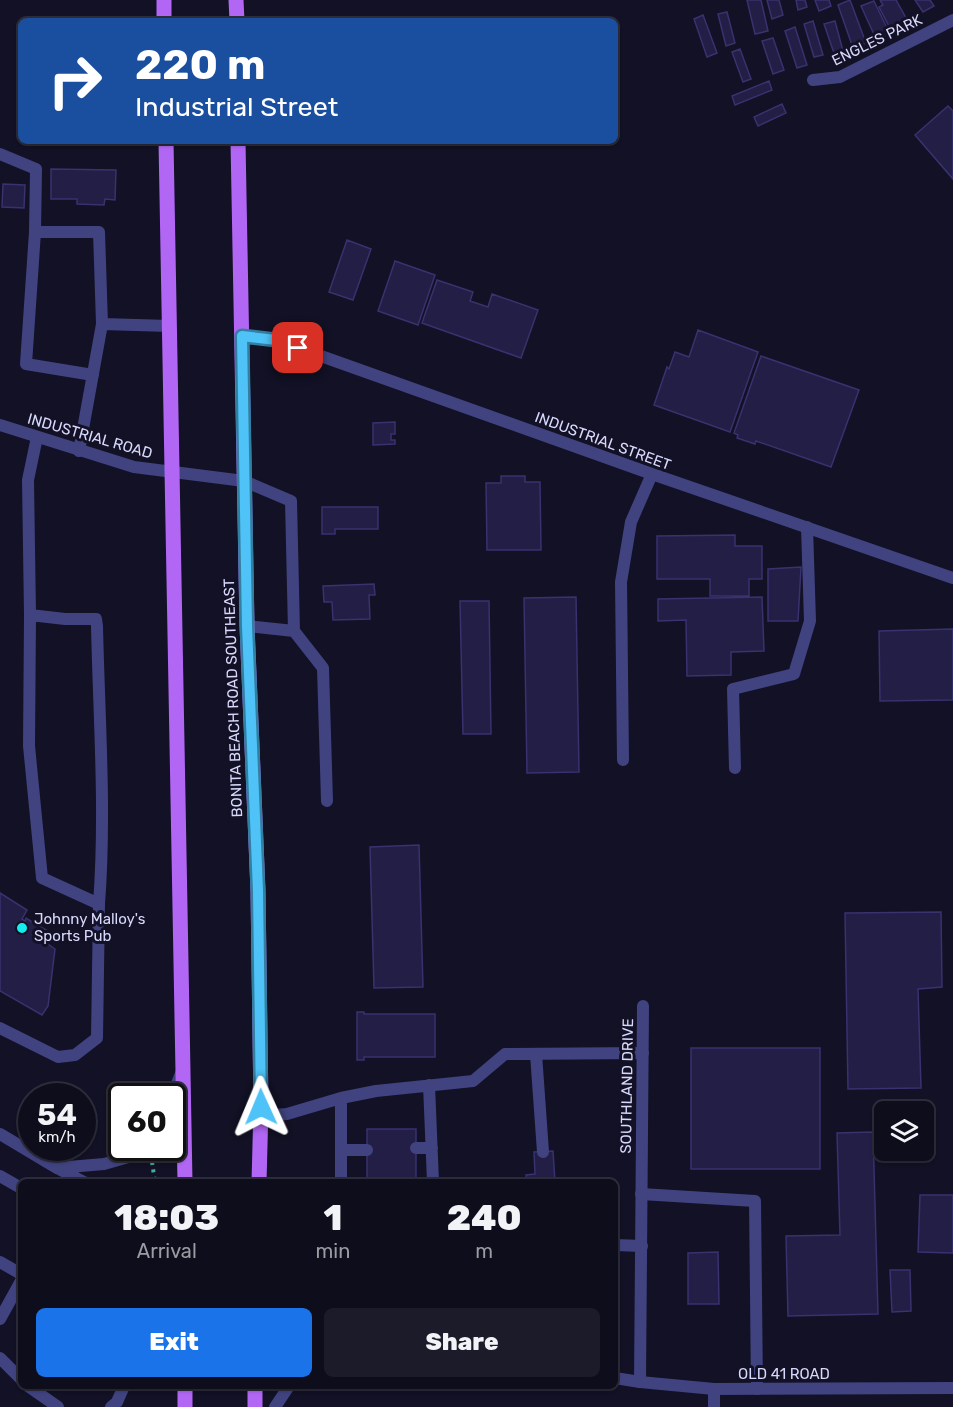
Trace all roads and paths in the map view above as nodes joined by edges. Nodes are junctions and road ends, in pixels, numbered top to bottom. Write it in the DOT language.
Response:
graph roads {
  1 [pos="164,0"];
  2 [pos="236,0"];
  3 [pos="164,18"];
  4 [pos="237,18"];
  5 [pos="953,20"];
  6 [pos="813,80"];
  7 [pos="166,144"];
  8 [pos="238,144"];
  9 [pos="0,154"];
  10 [pos="35,232"];
  11 [pos="102,324"];
  12 [pos="170,326"];
  13 [pos="242,336"];
  14 [pos="93,375"];
  15 [pos="0,425"];
  16 [pos="37,438"];
  17 [pos="80,451"];
  18 [pos="172,472"];
  19 [pos="652,474"];
  20 [pos="244,481"];
  21 [pos="807,527"];
  22 [pos="953,578"];
  23 [pos="30,615"];
  24 [pos="247,626"];
  25 [pos="294,631"];
  26 [pos="623,760"];
  27 [pos="735,768"];
  28 [pos="327,801"];
  29 [pos="99,904"];
  30 [pos="644,1006"];
  31 [pos="0,1028"];
  32 [pos="643,1053"];
  33 [pos="536,1054"];
  34 [pos="182,1070"];
  35 [pos="177,1083"];
  36 [pos="429,1085"];
  37 [pos="341,1098"];
  38 [pos="261,1116"];
  39 [pos="0,1134"];
  40 [pos="416,1148"];
  41 [pos="432,1148"];
  42 [pos="342,1150"];
  43 [pos="367,1150"];
  44 [pos="543,1152"];
  45 [pos="114,1161"];
  46 [pos="152,1161"];
  47 [pos="57,1168"];
  48 [pos="0,1176"];
  49 [pos="78,1179"];
  50 [pos="155,1179"];
  51 [pos="185,1179"];
  52 [pos="259,1179"];
  53 [pos="342,1179"];
  54 [pos="433,1179"];
  55 [pos="18,1186"];
  56 [pos="641,1194"];
  57 [pos="618,1245"];
  58 [pos="642,1246"];
  59 [pos="0,1262"];
  60 [pos="18,1272"];
  61 [pos="18,1286"];
  62 [pos="0,1319"];
  63 [pos="0,1358"];
  64 [pos="18,1376"];
  65 [pos="618,1379"];
  66 [pos="640,1383"];
  67 [pos="953,1388"];
  68 [pos="32,1389"];
  69 [pos="123,1389"];
  70 [pos="185,1389"];
  71 [pos="255,1389"];
  72 [pos="287,1389"];
  73 [pos="714,1389"];
  74 [pos="757,1389"];
  75 [pos="58,1407"];
  76 [pos="111,1407"];
  77 [pos="185,1407"];
  78 [pos="255,1407"];
  79 [pos="275,1407"];
  80 [pos="714,1407"];
  1 -- 3 [label="main road"];
  2 -- 4 [label="main road"];
  5 -- 6 [label="street, ENGLES PARK"];
  7 -- 12 [label="main road"];
  8 -- 13 [label="main road, BONITA BEACH ROAD SOUTHEAST"];
  9 -- 10 [label="street"];
  10 -- 11 [label="street"];
  10 -- 14 [label="street"];
  11 -- 12 [label="street"];
  11 -- 14 [label="street"];
  12 -- 18 [label="main road"];
  13 -- 19 [label="street, INDUSTRIAL STREET"];
  13 -- 20 [label="main road, BONITA BEACH ROAD SOUTHEAST"];
  14 -- 17 [label="street"];
  15 -- 16 [label="street, INDUSTRIAL ROAD"];
  16 -- 17 [label="street, INDUSTRIAL ROAD"];
  16 -- 23 [label="street"];
  17 -- 18 [label="street, INDUSTRIAL ROAD"];
  18 -- 20 [label="street, INDUSTRIAL ROAD"];
  18 -- 34 [label="main road"];
  19 -- 21 [label="street, INDUSTRIAL STREET"];
  19 -- 26 [label="street"];
  20 -- 24 [label="main road, BONITA BEACH ROAD SOUTHEAST"];
  20 -- 25 [label="street, INDUSTRIAL ROAD"];
  21 -- 22 [label="street, INDUSTRIAL STREET"];
  21 -- 27 [label="street"];
  23 -- 29 [label="street"];
  23 -- 29 [label="street"];
  24 -- 25 [label="street"];
  24 -- 38 [label="main road, BONITA BEACH ROAD SOUTHEAST"];
  25 -- 28 [label="street"];
  29 -- 31 [label="street"];
  30 -- 32 [label="street, SOUTHLAND DRIVE"];
  32 -- 33 [label="street"];
  32 -- 56 [label="street, SOUTHLAND DRIVE"];
  33 -- 36 [label="street"];
  33 -- 44 [label="street"];
  34 -- 35 [label="street"];
  34 -- 51 [label="main road"];
  36 -- 37 [label="street"];
  36 -- 41 [label="street"];
  37 -- 38 [label="street"];
  37 -- 42 [label="street"];
  38 -- 52 [label="main road, BONITA BEACH ROAD SOUTHEAST"];
  39 -- 47 [label="street"];
  40 -- 41 [label="street"];
  41 -- 54 [label="street"];
  42 -- 43 [label="street"];
  42 -- 53 [label="street"];
  45 -- 47 [label="street"];
  46 -- 50 [label="path"];
  47 -- 49 [label="street"];
  48 -- 55 [label="street"];
  56 -- 58 [label="street, SOUTHLAND DRIVE"];
  56 -- 74 [label="street"];
  57 -- 58 [label="street"];
  58 -- 66 [label="street, SOUTHLAND DRIVE"];
  59 -- 60 [label="street"];
  61 -- 62 [label="street"];
  63 -- 64 [label="street"];
  65 -- 66 [label="street, OLD 41 ROAD"];
  66 -- 73 [label="street, OLD 41 ROAD"];
  67 -- 74 [label="street, OLD 41 ROAD"];
  68 -- 75 [label="street"];
  69 -- 76 [label="street"];
  70 -- 77 [label="main road"];
  71 -- 78 [label="main road"];
  72 -- 79 [label="street"];
  73 -- 74 [label="street, OLD 41 ROAD"];
  73 -- 80 [label="street"];
}
